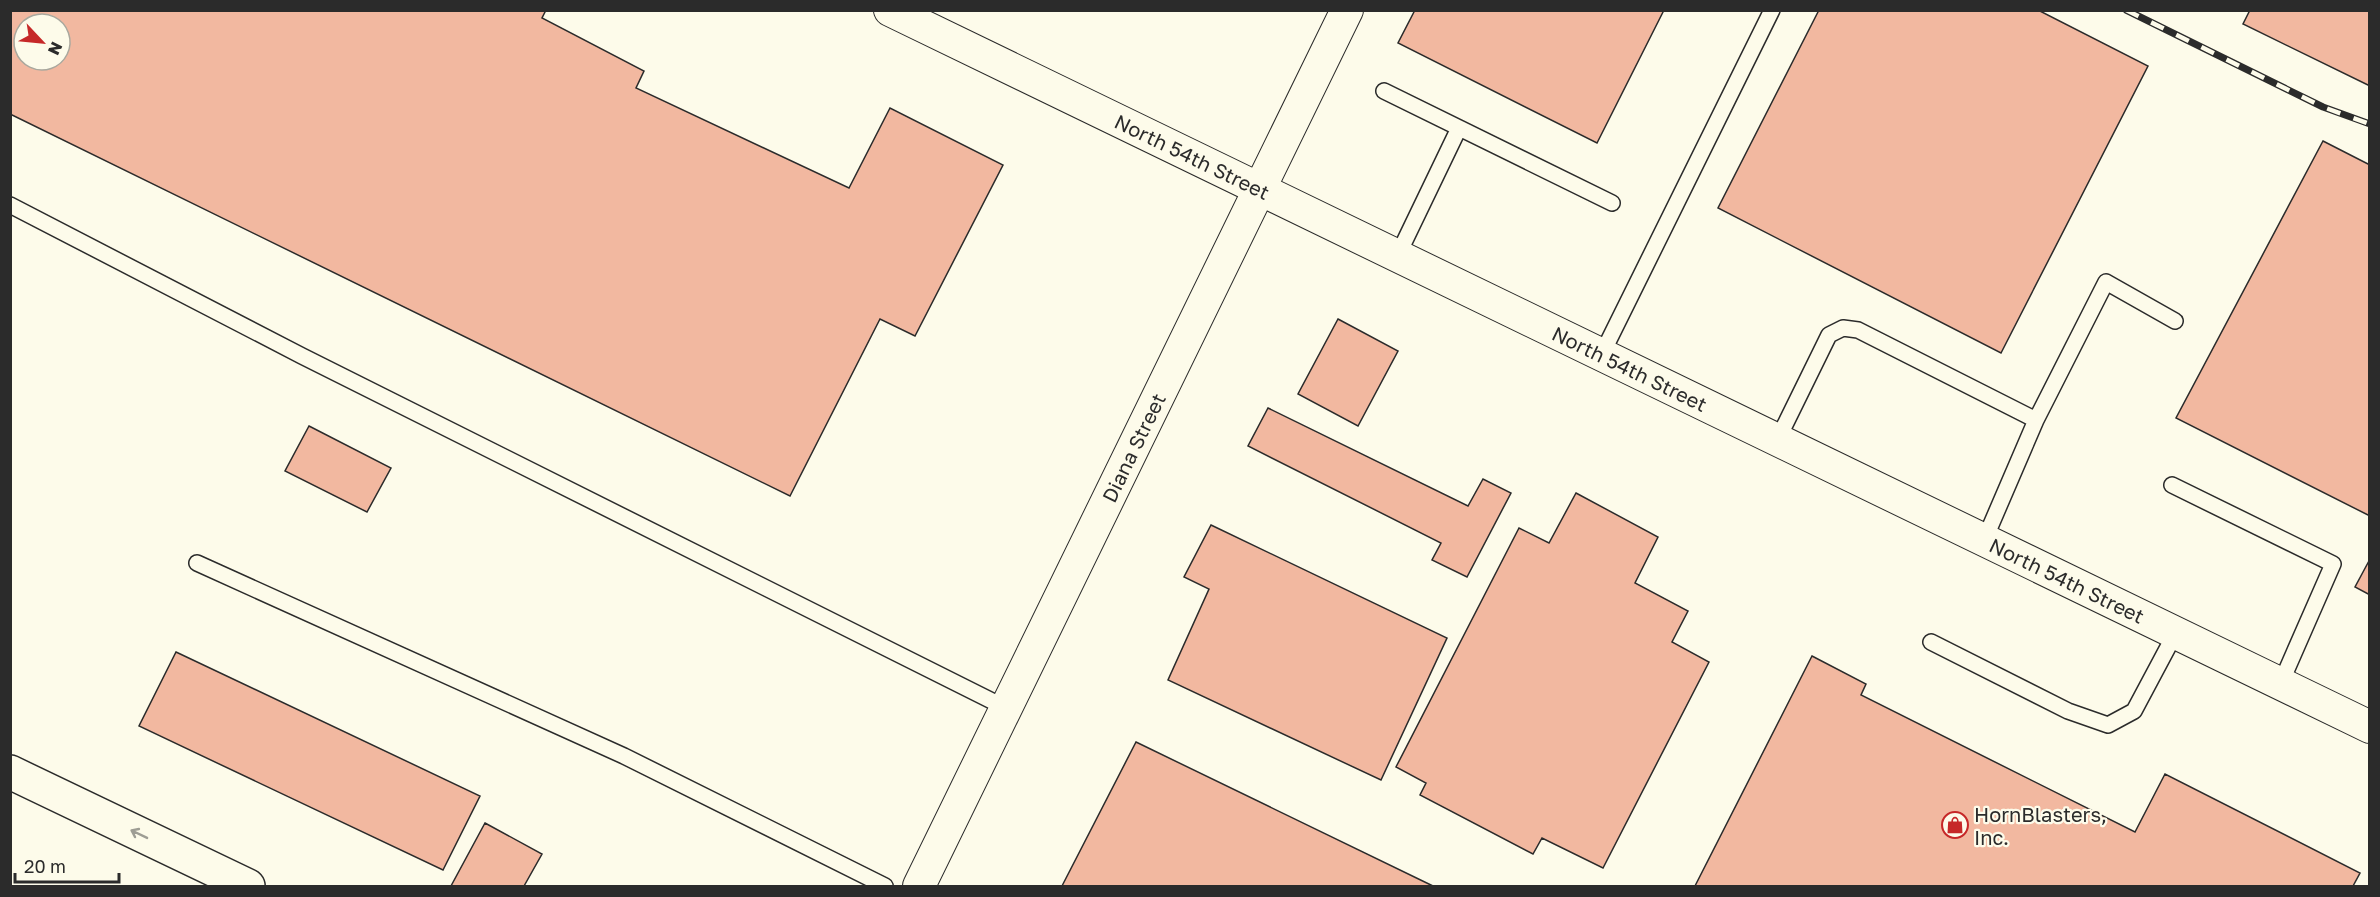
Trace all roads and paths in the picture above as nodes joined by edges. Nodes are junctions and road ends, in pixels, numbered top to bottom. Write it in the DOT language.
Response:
graph roads {
  1 [pos="890,10"];
  2 [pos="1347,10"];
  3 [pos="1772,10"];
  4 [pos="1384,91"];
  5 [pos="1459,128"];
  6 [pos="1260,191"];
  7 [pos="1612,202"];
  8 [pos="10,205"];
  9 [pos="1397,257"];
  10 [pos="2175,321"];
  11 [pos="1601,356"];
  12 [pos="2036,420"];
  13 [pos="1777,441"];
  14 [pos="2172,485"];
  15 [pos="1984,541"];
  16 [pos="196,563"];
  17 [pos="2175,634"];
  18 [pos="1930,642"];
  19 [pos="2280,684"];
  20 [pos="1006,708"];
  21 [pos="2370,727"];
  22 [pos="10,772"];
  23 [pos="248,886"];
  24 [pos="885,886"];
  25 [pos="919,886"];
  1 -- 6 [label="street, North 54th Street"];
  2 -- 6 [label="street, Diana Street"];
  3 -- 11 [label="lane"];
  4 -- 5 [label="lane"];
  5 -- 7 [label="lane"];
  5 -- 9 [label="lane"];
  6 -- 9 [label="street, North 54th Street"];
  6 -- 20 [label="street, Diana Street"];
  8 -- 20 [label="lane"];
  9 -- 11 [label="street, North 54th Street"];
  10 -- 12 [label="lane"];
  11 -- 13 [label="street, North 54th Street"];
  12 -- 13 [label="lane"];
  12 -- 15 [label="lane"];
  13 -- 15 [label="street, North 54th Street"];
  14 -- 19 [label="lane"];
  15 -- 17 [label="street, North 54th Street"];
  16 -- 24 [label="lane"];
  17 -- 18 [label="lane"];
  17 -- 19 [label="street, North 54th Street"];
  19 -- 21 [label="street, North 54th Street"];
  20 -- 25 [label="street, Diana Street"];
  23 -- 22 [label="main road, one-way"];
}
